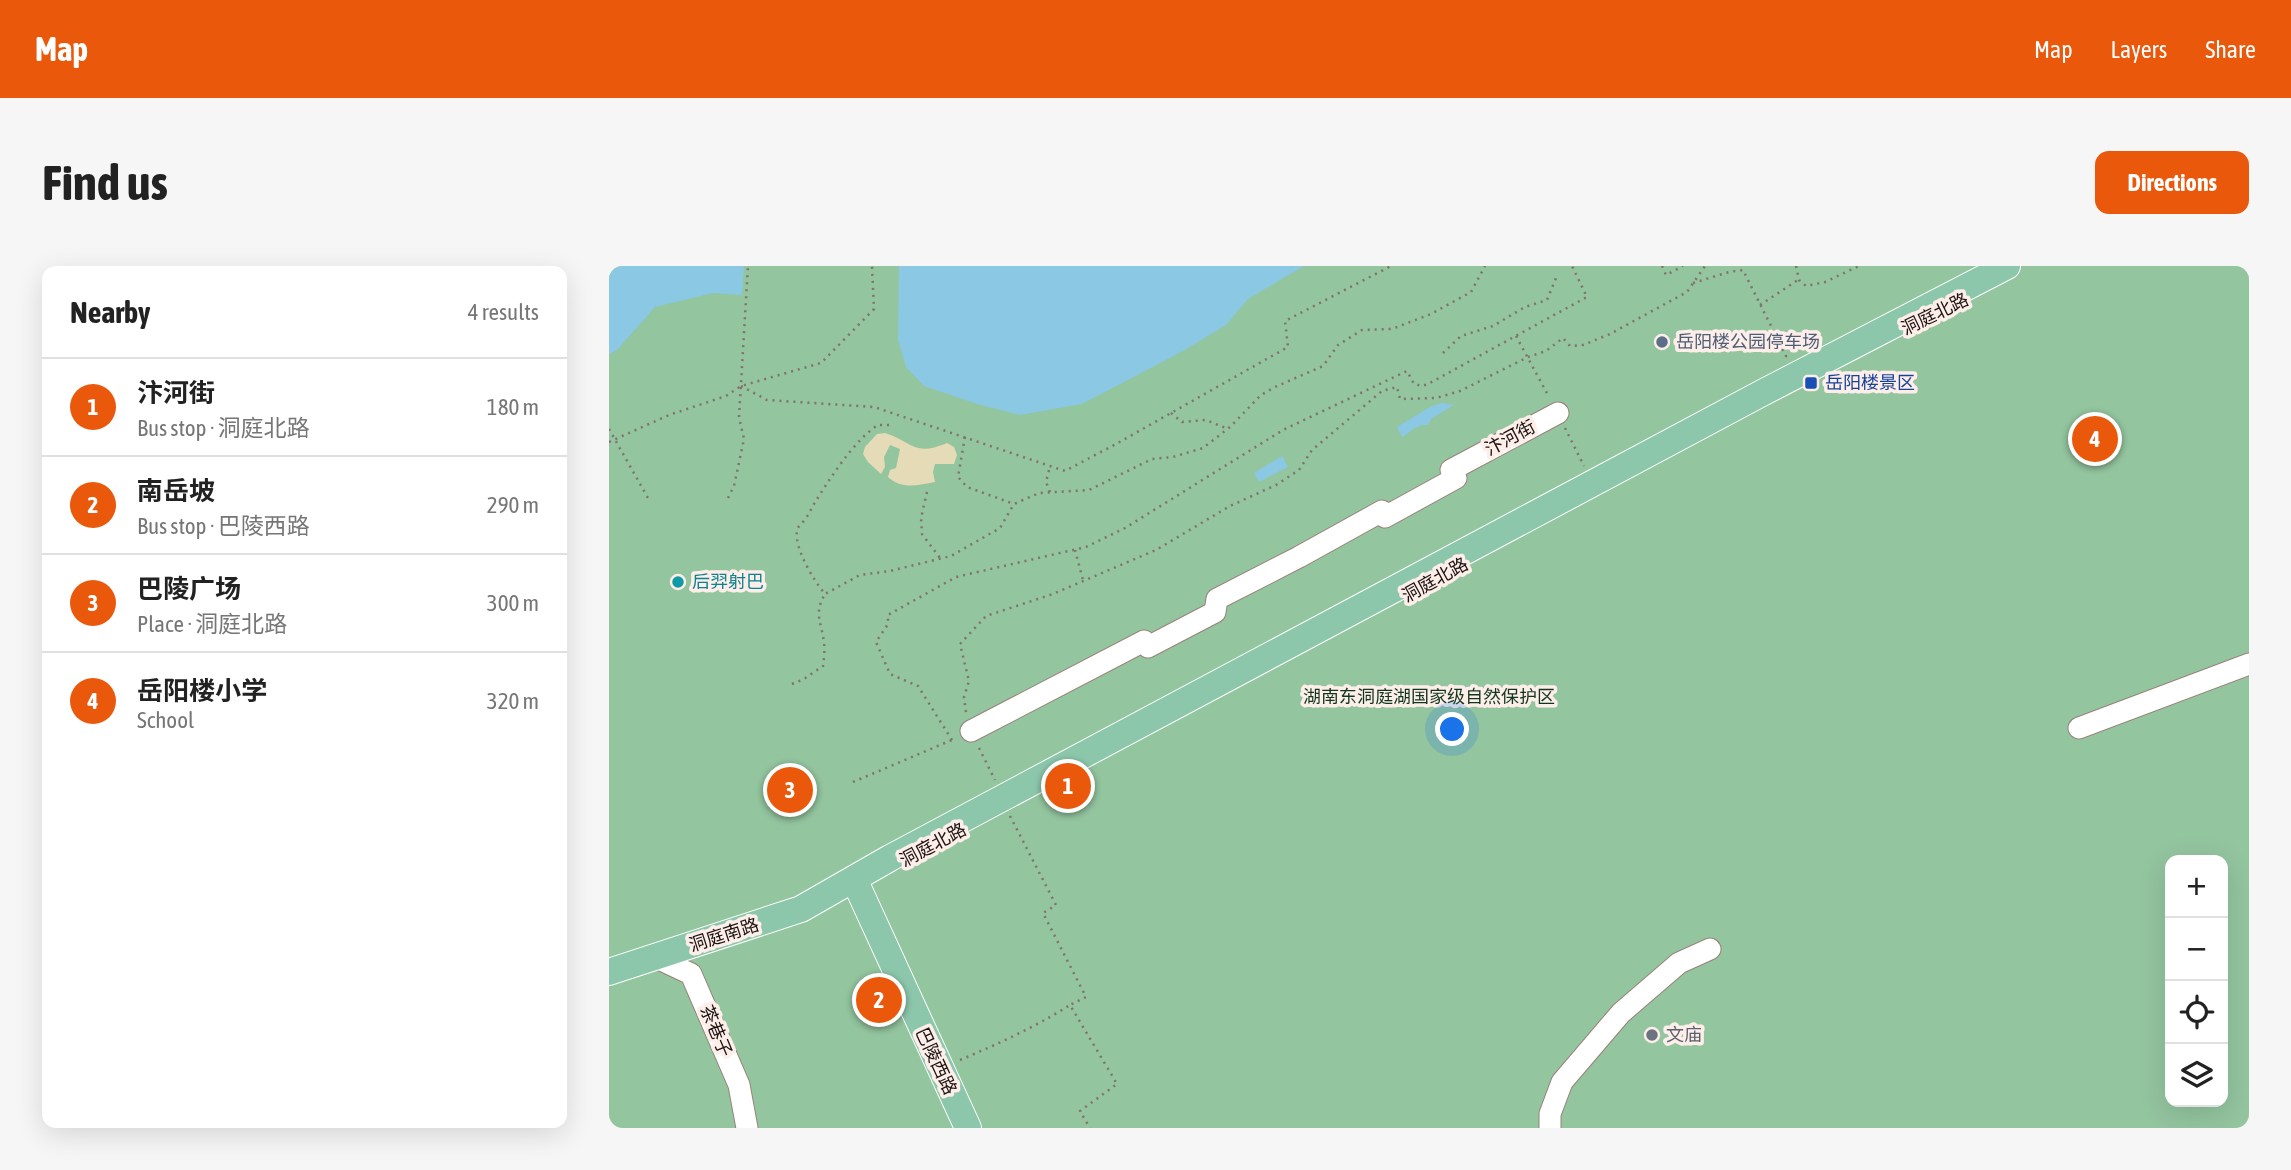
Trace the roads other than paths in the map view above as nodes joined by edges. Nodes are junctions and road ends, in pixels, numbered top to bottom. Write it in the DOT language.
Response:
graph roads {
  1 [pos="2007,266"];
  2 [pos="2030,266"];
  3 [pos="1558,413"];
  4 [pos="2249,664"];
  5 [pos="2079,728"];
  6 [pos="962,736"];
  7 [pos="1005,803"];
  8 [pos="847,888"];
  9 [pos="1710,949"];
  10 [pos="655,957"];
  11 [pos="609,972"];
  12 [pos="747,1128"];
  13 [pos="951,1128"];
  14 [pos="968,1128"];
  15 [pos="1550,1128"];
  1 -- 7 [label="main road, 洞庭北路"];
  2 -- 7 [label="main road, 洞庭北路"];
  3 -- 6 [label="street, 汴河街"];
  4 -- 5 [label="street"];
  7 -- 8 [label="main road, 洞庭北路"];
  8 -- 10 [label="main road, 洞庭南路"];
  8 -- 13 [label="main road, 巴陵西路"];
  8 -- 14 [label="main road, 巴陵西路"];
  9 -- 15 [label="street"];
  10 -- 11 [label="main road, 洞庭南路"];
  10 -- 12 [label="street, 茶巷子"];
}
